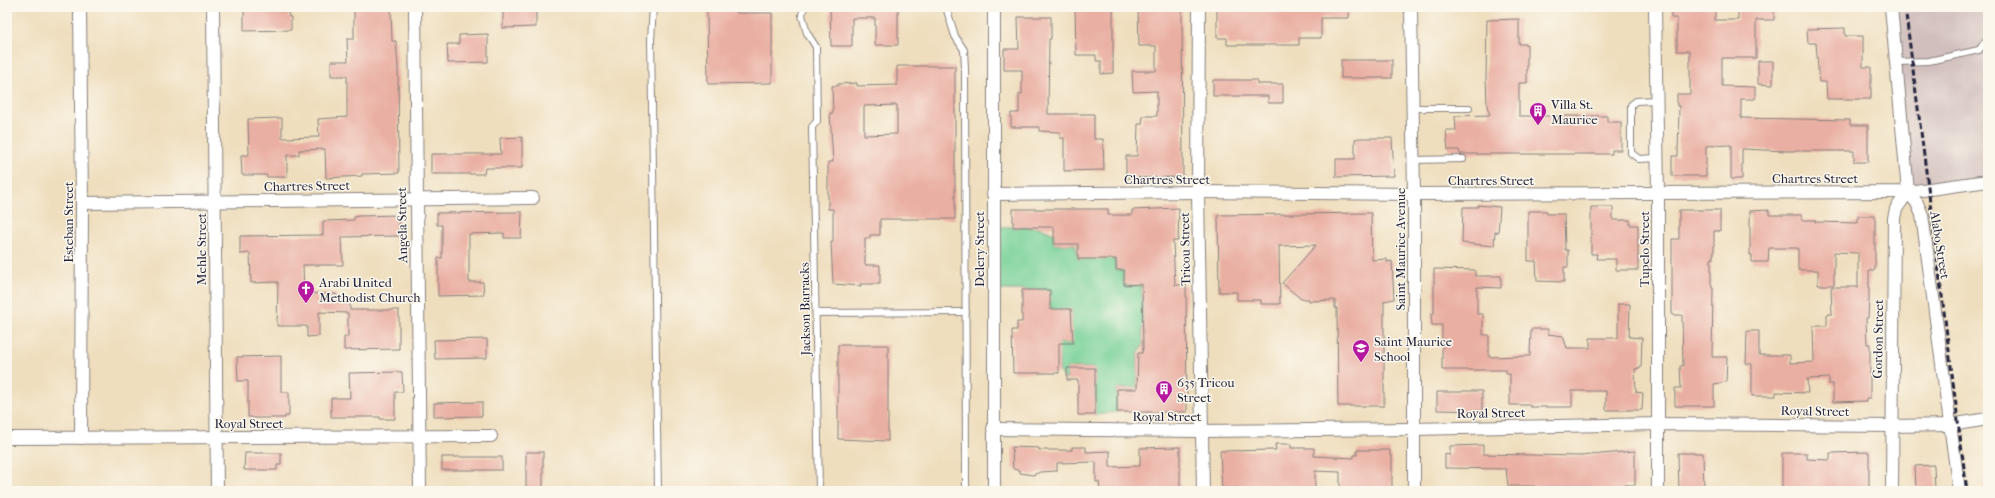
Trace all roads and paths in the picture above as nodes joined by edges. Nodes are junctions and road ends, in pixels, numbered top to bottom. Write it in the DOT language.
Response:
graph roads {
  1 [pos="80,7"];
  2 [pos="214,7"];
  3 [pos="415,7"];
  4 [pos="653,7"];
  5 [pos="804,7"];
  6 [pos="946,7"];
  7 [pos="994,7"];
  8 [pos="1199,7"];
  9 [pos="1411,7"];
  10 [pos="1655,7"];
  11 [pos="1891,7"];
  12 [pos="1988,38"];
  13 [pos="1896,62"];
  14 [pos="1656,100"];
  15 [pos="1413,108"];
  16 [pos="1469,108"];
  17 [pos="1657,158"];
  18 [pos="1463,159"];
  19 [pos="1414,160"];
  20 [pos="1988,181"];
  21 [pos="1198,192"];
  22 [pos="1908,192"];
  23 [pos="1658,193"];
  24 [pos="993,194"];
  25 [pos="1414,194"];
  26 [pos="533,198"];
  27 [pos="416,199"];
  28 [pos="215,202"];
  29 [pos="82,203"];
  30 [pos="966,312"];
  31 [pos="816,313"];
  32 [pos="1988,419"];
  33 [pos="1659,424"];
  34 [pos="1950,425"];
  35 [pos="1892,426"];
  36 [pos="993,429"];
  37 [pos="1413,429"];
  38 [pos="1202,431"];
  39 [pos="420,436"];
  40 [pos="491,436"];
  41 [pos="7,438"];
  42 [pos="81,438"];
  43 [pos="216,438"];
  44 [pos="217,491"];
  45 [pos="420,491"];
  46 [pos="658,491"];
  47 [pos="820,491"];
  48 [pos="966,491"];
  49 [pos="994,491"];
  50 [pos="1203,491"];
  51 [pos="1414,491"];
  52 [pos="1658,491"];
  53 [pos="1892,491"];
  54 [pos="1959,491"];
  1 -- 29 [label="street, Esteban Street"];
  2 -- 28 [label="street, Mehle Street"];
  3 -- 27 [label="street, Angela Street"];
  4 -- 46 [label="lane"];
  5 -- 31 [label="lane, Jackson Barracks"];
  6 -- 30 [label="lane"];
  7 -- 24 [label="street, Delery Street"];
  8 -- 21 [label="street, Tricou Street"];
  9 -- 15 [label="street, Saint Maurice Avenue"];
  10 -- 14 [label="street, Tupelo Street"];
  11 -- 13 [label="street, Alabo Street"];
  12 -- 13 [label="lane"];
  13 -- 22 [label="street, Alabo Street"];
  14 -- 17 [label="street, Tupelo Street"];
  14 -- 17 [label="lane"];
  15 -- 16 [label="lane"];
  15 -- 19 [label="street, Saint Maurice Avenue"];
  17 -- 23 [label="street, Tupelo Street"];
  18 -- 19 [label="lane"];
  19 -- 25 [label="street, Saint Maurice Avenue"];
  20 -- 22 [label="street, Chartres Street"];
  21 -- 24 [label="street, Chartres Street"];
  21 -- 25 [label="street, Chartres Street"];
  21 -- 38 [label="street, Tricou Street"];
  22 -- 23 [label="street, Chartres Street"];
  22 -- 34 [label="street, Alabo Street"];
  22 -- 35 [label="street, Gordon Street"];
  23 -- 25 [label="street, Chartres Street"];
  23 -- 33 [label="street, Tupelo Street"];
  24 -- 36 [label="street, Delery Street"];
  25 -- 37 [label="street, Saint Maurice Avenue"];
  26 -- 27 [label="street, Chartres Street"];
  27 -- 28 [label="street, Chartres Street"];
  27 -- 39 [label="street, Angela Street"];
  28 -- 29 [label="street, Chartres Street"];
  28 -- 43 [label="street, Mehle Street"];
  29 -- 42 [label="street, Esteban Street"];
  30 -- 31 [label="lane"];
  30 -- 48 [label="lane"];
  31 -- 47 [label="lane, Jackson Barracks"];
  32 -- 34 [label="street, Royal Street"];
  33 -- 35 [label="street, Royal Street"];
  33 -- 37 [label="street, Royal Street"];
  33 -- 52 [label="street, Tupelo Street"];
  34 -- 35 [label="street, Royal Street"];
  34 -- 54 [label="street, Alabo Street"];
  35 -- 53 [label="street, Gordon Street"];
  36 -- 38 [label="street, Royal Street"];
  36 -- 49 [label="street, Delery Street"];
  37 -- 38 [label="street, Royal Street"];
  37 -- 51 [label="street, Saint Maurice Avenue"];
  38 -- 50 [label="street, Tricou Street"];
  39 -- 40 [label="street, Royal Street"];
  39 -- 43 [label="street, Royal Street"];
  39 -- 45 [label="street, Angela Street"];
  41 -- 42 [label="street, Royal Street"];
  42 -- 43 [label="street, Royal Street"];
  43 -- 44 [label="street, Mehle Street"];
}
